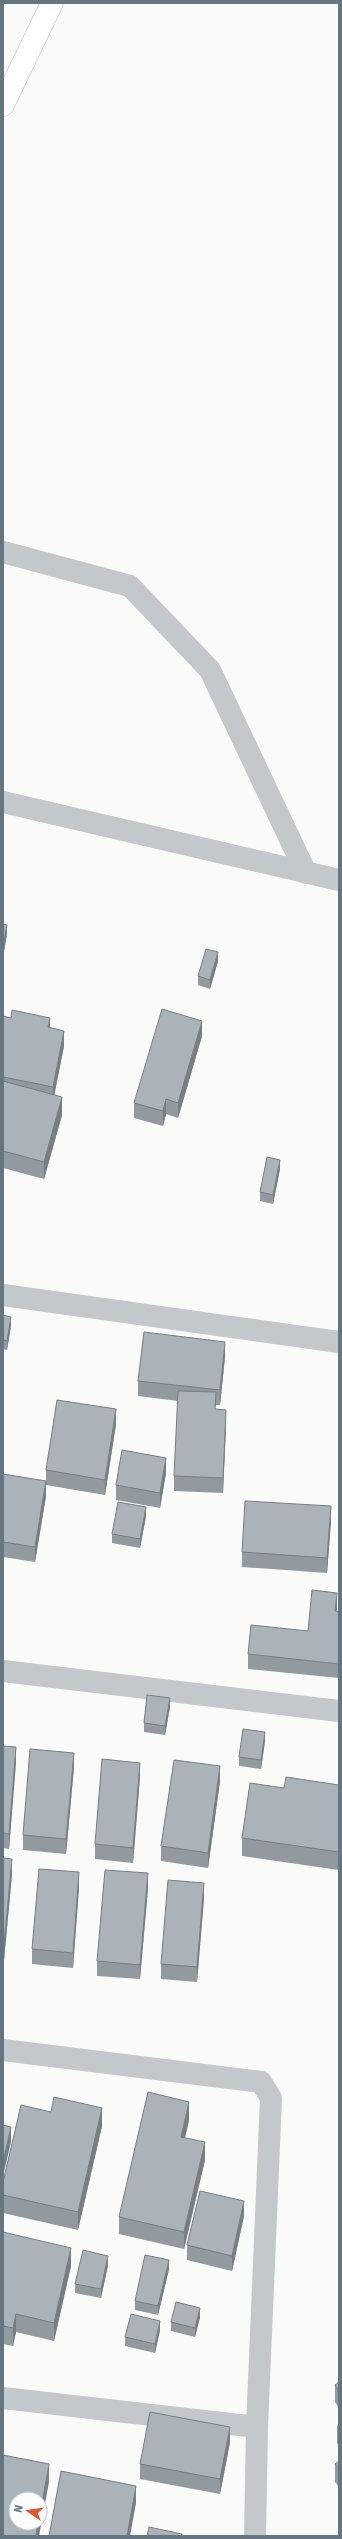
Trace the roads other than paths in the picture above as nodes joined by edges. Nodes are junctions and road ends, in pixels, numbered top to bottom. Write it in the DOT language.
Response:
graph roads {
  1 [pos="52,3"];
  2 [pos="3,105"];
  3 [pos="3,552"];
  4 [pos="3,802"];
  5 [pos="306,873"];
  6 [pos="339,880"];
  7 [pos="3,1295"];
  8 [pos="339,1342"];
  9 [pos="3,1671"];
  10 [pos="339,1711"];
  11 [pos="3,2050"];
  12 [pos="3,2398"];
  13 [pos="257,2427"];
  14 [pos="255,2536"];
  1 -- 2 [label="street"];
  3 -- 5 [label="street"];
  4 -- 5 [label="street"];
  5 -- 6 [label="street"];
  7 -- 8 [label="street"];
  9 -- 10 [label="street"];
  11 -- 13 [label="street"];
  12 -- 13 [label="street"];
  13 -- 14 [label="street"];
}
